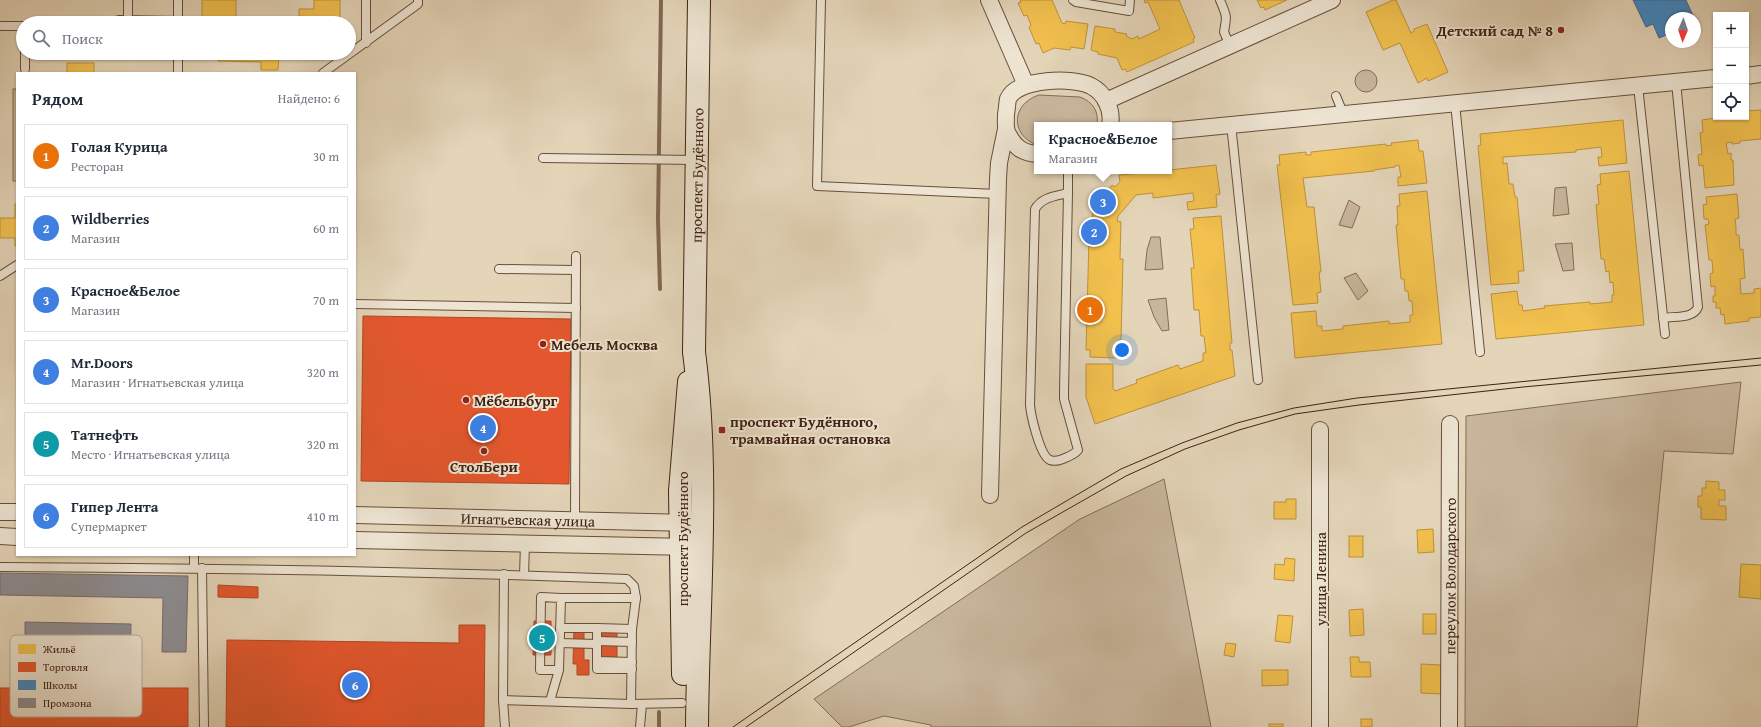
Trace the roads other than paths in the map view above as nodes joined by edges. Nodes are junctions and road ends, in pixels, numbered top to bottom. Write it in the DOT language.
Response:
graph roads {
  1 [pos="128,0"];
  2 [pos="178,0"];
  3 [pos="366,0"];
  4 [pos="418,0"];
  5 [pos="699,0"];
  6 [pos="821,0"];
  7 [pos="989,0"];
  8 [pos="1073,0"];
  9 [pos="1130,0"];
  10 [pos="1220,0"];
  11 [pos="1332,0"];
  12 [pos="128,16"];
  13 [pos="178,16"];
  14 [pos="0,26"];
  15 [pos="16,26"];
  16 [pos="366,43"];
  17 [pos="1230,46"];
  18 [pos="356,50"];
  19 [pos="25,60"];
  20 [pos="178,60"];
  21 [pos="342,60"];
  22 [pos="25,69"];
  23 [pos="178,72"];
  24 [pos="324,72"];
  25 [pos="1761,74"];
  26 [pos="1749,76"];
  27 [pos="1713,78"];
  28 [pos="1676,82"];
  29 [pos="1026,85"];
  30 [pos="1638,86"];
  31 [pos="1336,96"];
  32 [pos="1106,100"];
  33 [pos="1455,103"];
  34 [pos="1344,113"];
  35 [pos="1110,122"];
  36 [pos="1231,124"];
  37 [pos="1006,129"];
  38 [pos="1172,131"];
  39 [pos="1034,154"];
  40 [pos="543,158"];
  41 [pos="697,160"];
  42 [pos="1068,174"];
  43 [pos="1068,193"];
  44 [pos="997,194"];
  45 [pos="576,256"];
  46 [pos="16,266"];
  47 [pos="499,269"];
  48 [pos="576,270"];
  49 [pos="0,276"];
  50 [pos="356,304"];
  51 [pos="576,308"];
  52 [pos="1663,318"];
  53 [pos="1665,334"];
  54 [pos="1480,352"];
  55 [pos="1258,380"];
  56 [pos="1450,424"];
  57 [pos="1320,430"];
  58 [pos="990,495"];
  59 [pos="0,512"];
  60 [pos="16,512"];
  61 [pos="356,515"];
  62 [pos="575,521"];
  63 [pos="691,523"];
  64 [pos="0,536"];
  65 [pos="16,536"];
  66 [pos="356,540"];
  67 [pos="524,544"];
  68 [pos="691,547"];
  69 [pos="194,556"];
  70 [pos="0,567"];
  71 [pos="198,568"];
  72 [pos="504,574"];
  73 [pos="524,575"];
  74 [pos="561,598"];
  75 [pos="636,598"];
  76 [pos="560,628"];
  77 [pos="598,628"];
  78 [pos="632,629"];
  79 [pos="632,642"];
  80 [pos="560,643"];
  81 [pos="597,643"];
  82 [pos="632,666"];
  83 [pos="558,670"];
  84 [pos="503,700"];
  85 [pos="550,701"];
  86 [pos="682,703"];
  87 [pos="631,704"];
  88 [pos="642,704"];
  89 [pos="204,727"];
  90 [pos="505,727"];
  91 [pos="640,727"];
  92 [pos="682,727"];
  93 [pos="697,727"];
  94 [pos="1320,727"];
  95 [pos="1449,727"];
  1 -- 12 [label="lane"];
  2 -- 13 [label="lane"];
  3 -- 16 [label="lane"];
  4 -- 16 [label="lane"];
  5 -- 41 [label="main road, проспект Будённого"];
  6 -- 44 [label="lane"];
  7 -- 29 [label="street"];
  8 -- 9 [label="lane"];
  10 -- 17 [label="lane"];
  11 -- 17 [label="street"];
  14 -- 15 [label="lane"];
  16 -- 18 [label="lane"];
  17 -- 32 [label="street"];
  19 -- 22 [label="lane"];
  20 -- 23 [label="lane"];
  21 -- 24 [label="lane"];
  25 -- 26 [label="street"];
  27 -- 28 [label="street"];
  28 -- 30 [label="street"];
  28 -- 52 [label="lane"];
  29 -- 32 [label="street"];
  29 -- 37 [label="street"];
  30 -- 33 [label="street"];
  30 -- 52 [label="lane"];
  31 -- 34 [label="lane"];
  32 -- 35 [label="street"];
  33 -- 34 [label="street"];
  33 -- 54 [label="lane"];
  34 -- 36 [label="street"];
  36 -- 38 [label="street"];
  36 -- 55 [label="lane"];
  37 -- 39 [label="street"];
  37 -- 44 [label="street"];
  40 -- 41 [label="lane"];
  41 -- 63 [label="main road, проспект Будённого"];
  42 -- 43 [label="lane"];
  43 -- 43 [label="lane"];
  44 -- 58 [label="street"];
  45 -- 48 [label="lane"];
  46 -- 49 [label="lane"];
  47 -- 48 [label="lane"];
  48 -- 51 [label="lane"];
  50 -- 51 [label="lane"];
  51 -- 62 [label="lane"];
  52 -- 53 [label="lane"];
  56 -- 95 [label="street, переулок Володарского"];
  57 -- 94 [label="street, улица Ленина"];
  59 -- 60 [label="street"];
  61 -- 62 [label="street, Игнатьевская улица"];
  62 -- 63 [label="street, Игнатьевская улица"];
  63 -- 68 [label="main road, проспект Будённого"];
  64 -- 65 [label="street"];
  66 -- 67 [label="street, Игнатьевская улица"];
  67 -- 68 [label="street, Игнатьевская улица"];
  67 -- 73 [label="lane"];
  68 -- 86 [label="main road, проспект Будённого"];
  68 -- 93 [label="main road, проспект Будённого"];
  69 -- 71 [label="lane"];
  70 -- 71 [label="lane"];
  71 -- 72 [label="lane"];
  71 -- 89 [label="lane"];
  72 -- 73 [label="lane"];
  72 -- 84 [label="lane"];
  73 -- 75 [label="lane"];
  74 -- 75 [label="lane"];
  74 -- 76 [label="lane"];
  74 -- 83 [label="lane"];
  75 -- 78 [label="lane"];
  76 -- 77 [label="lane"];
  76 -- 80 [label="lane"];
  77 -- 78 [label="lane"];
  77 -- 81 [label="lane"];
  78 -- 79 [label="lane"];
  79 -- 81 [label="lane"];
  79 -- 82 [label="lane"];
  80 -- 81 [label="lane"];
  80 -- 83 [label="lane"];
  81 -- 82 [label="lane"];
  82 -- 87 [label="lane"];
  83 -- 85 [label="lane"];
  84 -- 85 [label="lane"];
  84 -- 90 [label="lane"];
  85 -- 87 [label="lane"];
  86 -- 88 [label="lane"];
  86 -- 92 [label="main road, проспект Будённого"];
  87 -- 88 [label="lane"];
  88 -- 91 [label="lane"];
}
